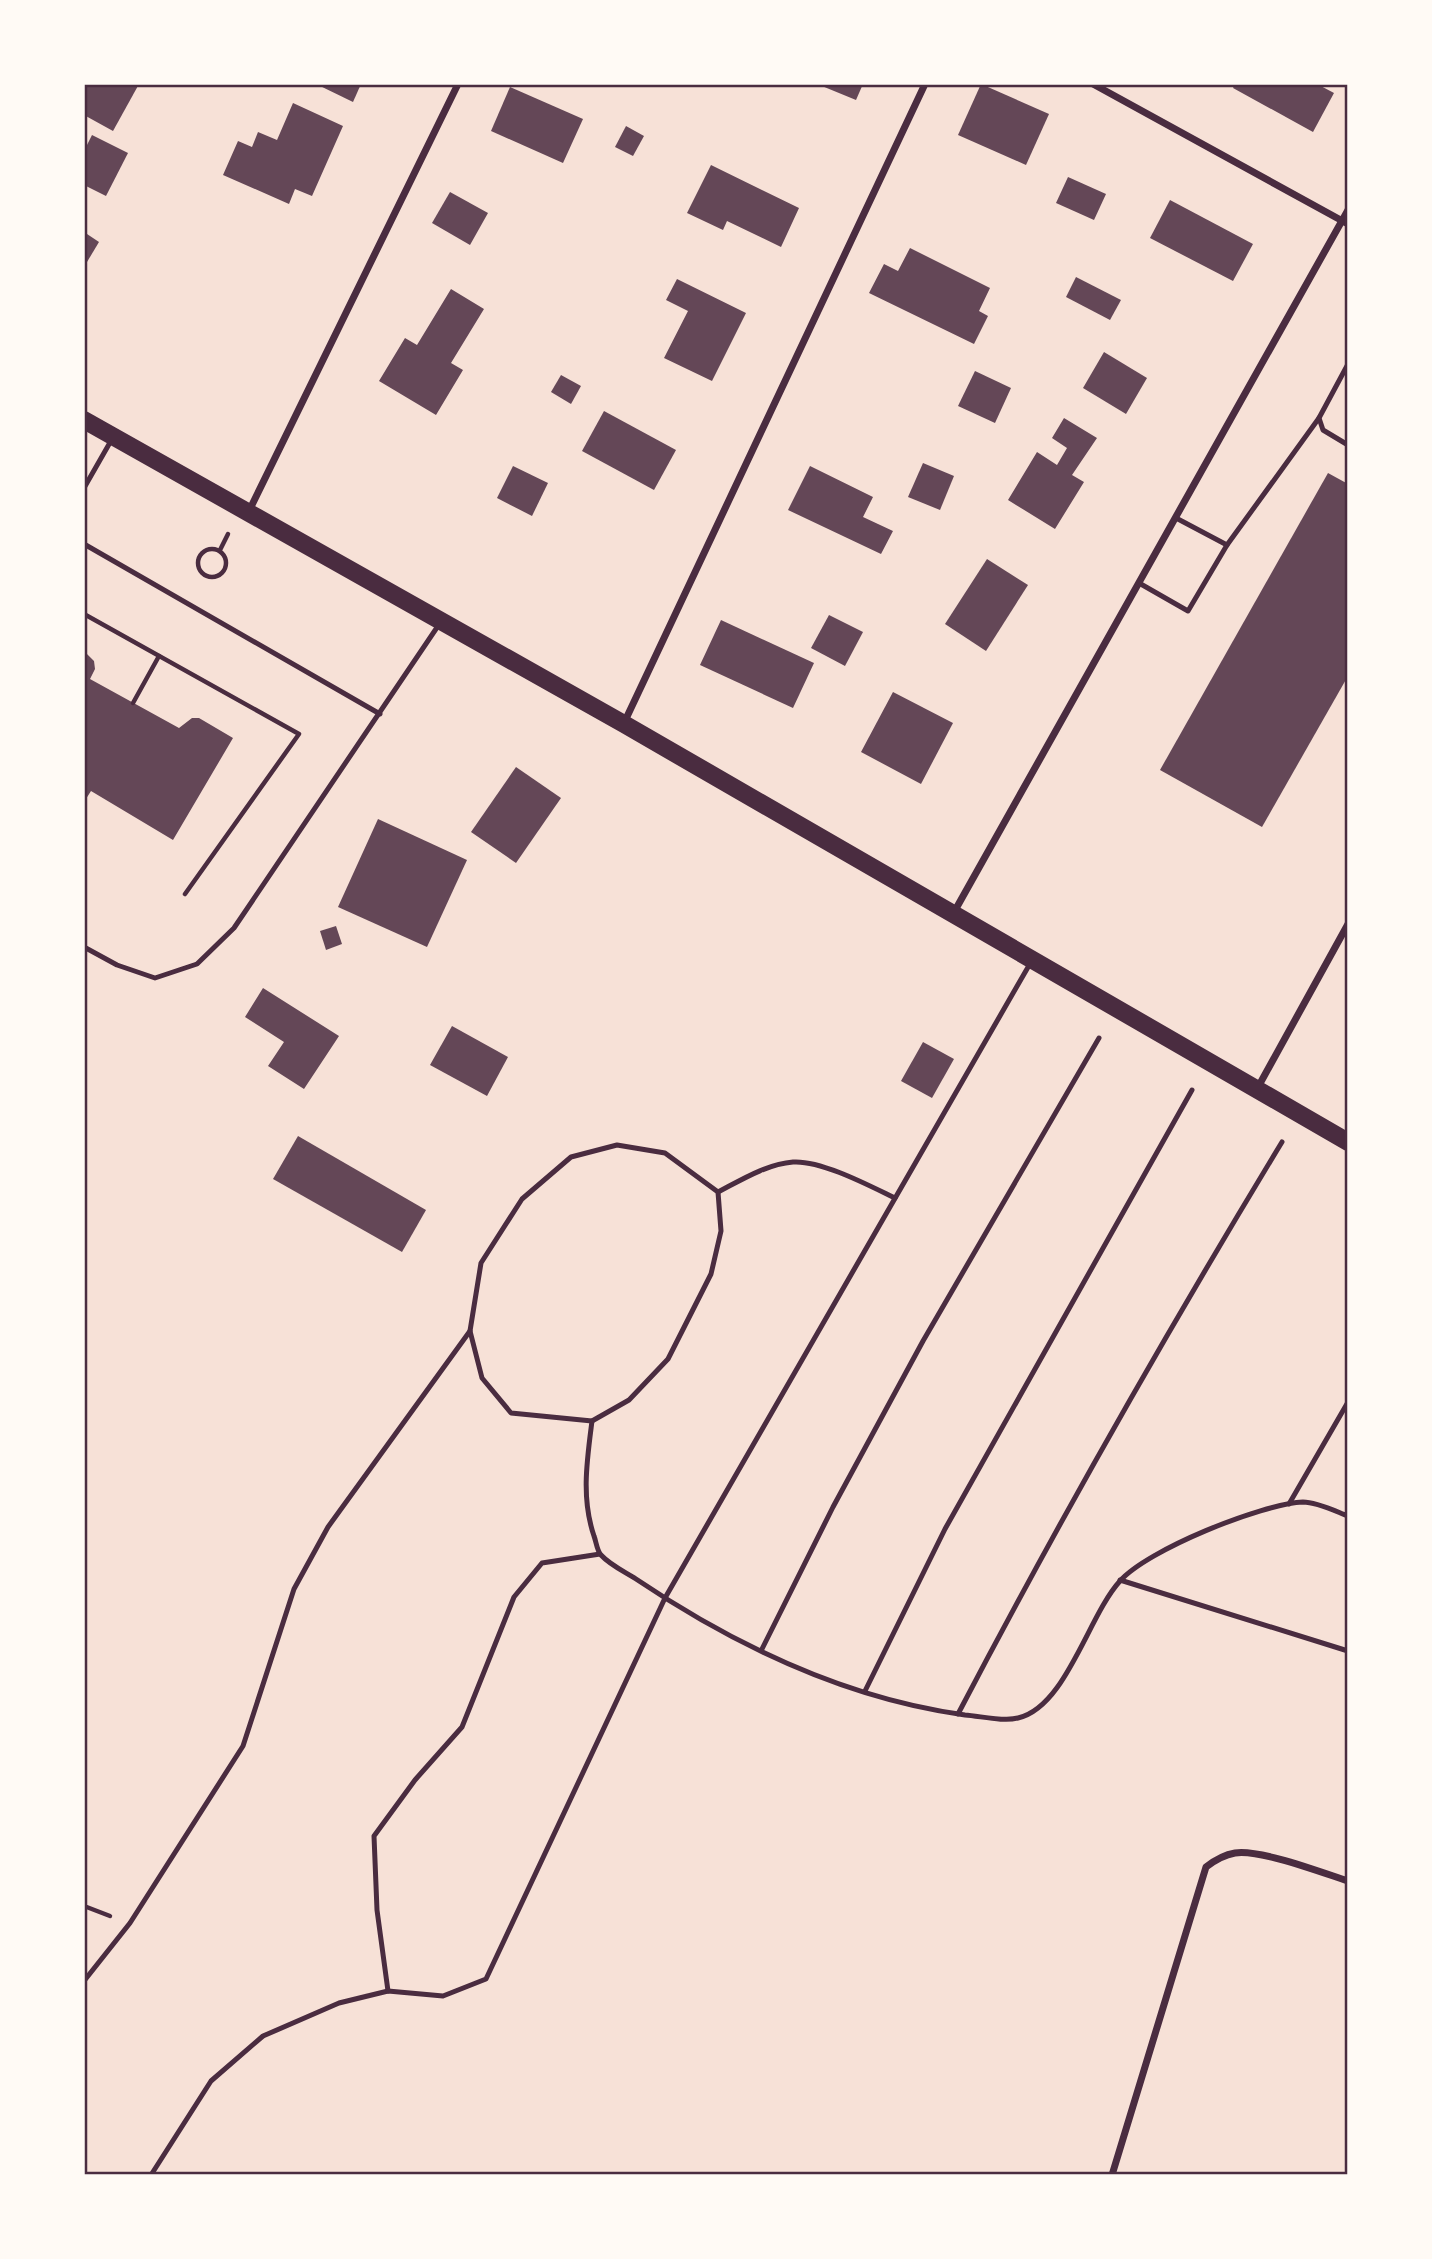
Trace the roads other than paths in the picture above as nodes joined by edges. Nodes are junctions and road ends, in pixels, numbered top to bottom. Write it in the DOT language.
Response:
graph roads {
  1 [pos="458,84"];
  2 [pos="925,84"];
  3 [pos="1093,84"];
  4 [pos="1348,210"];
  5 [pos="1345,223"];
  6 [pos="1348,365"];
  7 [pos="1318,418"];
  8 [pos="84,420"];
  9 [pos="114,437"];
  10 [pos="1348,445"];
  11 [pos="84,488"];
  12 [pos="249,512"];
  13 [pos="1176,518"];
  14 [pos="84,544"];
  15 [pos="1227,545"];
  16 [pos="1139,583"];
  17 [pos="441,620"];
  18 [pos="380,714"];
  19 [pos="624,724"];
  20 [pos="953,914"];
  21 [pos="1348,924"];
  22 [pos="84,947"];
  23 [pos="1032,959"];
  24 [pos="1099,1038"];
  25 [pos="1192,1090"];
  26 [pos="1257,1090"];
  27 [pos="1282,1142"];
  28 [pos="1348,1142"];
  29 [pos="718,1192"];
  30 [pos="895,1198"];
  31 [pos="470,1331"];
  32 [pos="1348,1402"];
  33 [pos="592,1421"];
  34 [pos="1289,1504"];
  35 [pos="1348,1516"];
  36 [pos="600,1554"];
  37 [pos="1120,1580"];
  38 [pos="664,1598"];
  39 [pos="762,1649"];
  40 [pos="1348,1651"];
  41 [pos="865,1691"];
  42 [pos="958,1714"];
  43 [pos="1348,1881"];
  44 [pos="84,1981"];
  45 [pos="388,1991"];
  46 [pos="150,2175"];
  47 [pos="1112,2175"];
  1 -- 12 [label="street"];
  2 -- 19 [label="street"];
  3 -- 5 [label="street"];
  4 -- 5 [label="street"];
  5 -- 13 [label="street"];
  6 -- 7 [label="lane"];
  7 -- 10 [label="lane"];
  7 -- 15 [label="lane"];
  8 -- 9 [label="main road"];
  9 -- 11 [label="lane"];
  9 -- 12 [label="main road"];
  12 -- 17 [label="main road"];
  13 -- 15 [label="lane"];
  13 -- 16 [label="street"];
  14 -- 18 [label="lane"];
  15 -- 16 [label="lane"];
  16 -- 20 [label="street"];
  17 -- 18 [label="lane"];
  17 -- 19 [label="main road"];
  18 -- 22 [label="lane"];
  19 -- 20 [label="main road"];
  20 -- 23 [label="main road"];
  21 -- 26 [label="street"];
  23 -- 26 [label="main road"];
  23 -- 30 [label="lane"];
  24 -- 39 [label="lane"];
  25 -- 41 [label="lane"];
  26 -- 28 [label="main road"];
  27 -- 42 [label="lane"];
  29 -- 30 [label="lane"];
  29 -- 31 [label="lane"];
  29 -- 33 [label="lane"];
  30 -- 38 [label="lane"];
  31 -- 33 [label="lane"];
  31 -- 44 [label="lane"];
  32 -- 34 [label="lane"];
  33 -- 36 [label="lane"];
  34 -- 35 [label="lane"];
  34 -- 37 [label="lane"];
  36 -- 38 [label="lane"];
  36 -- 45 [label="lane"];
  37 -- 40 [label="lane"];
  37 -- 42 [label="lane"];
  38 -- 39 [label="lane"];
  38 -- 45 [label="lane"];
  39 -- 41 [label="lane"];
  41 -- 42 [label="lane"];
  43 -- 47 [label="street"];
  45 -- 46 [label="lane"];
}
